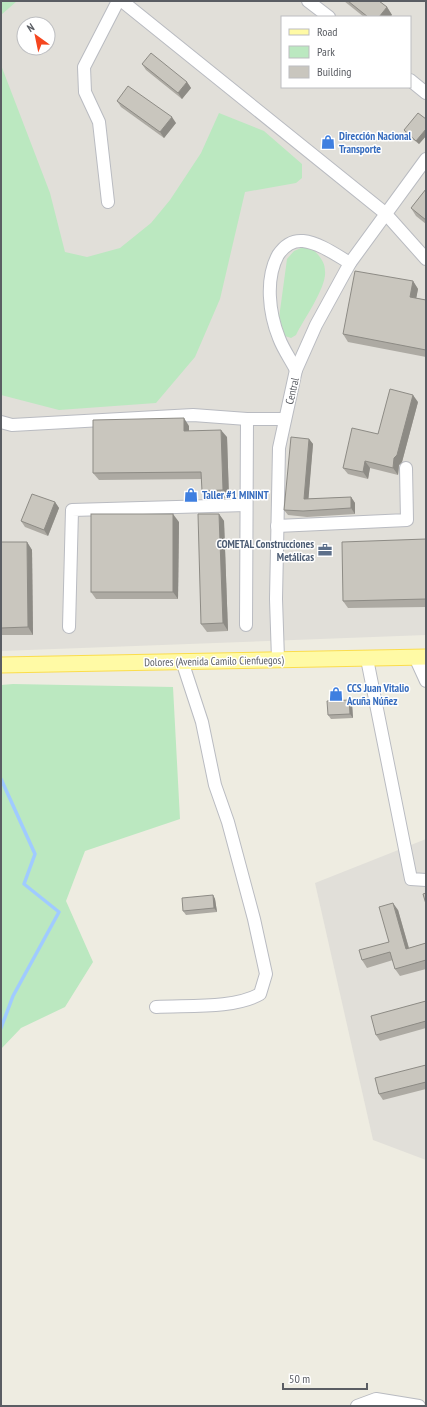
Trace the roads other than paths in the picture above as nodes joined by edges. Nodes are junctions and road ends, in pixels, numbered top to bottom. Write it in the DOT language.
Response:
graph roads {
  1 [pos="118,1"];
  2 [pos="122,1"];
  3 [pos="308,1"];
  4 [pos="328,16"];
  5 [pos="411,81"];
  6 [pos="426,93"];
  7 [pos="426,159"];
  8 [pos="108,202"];
  9 [pos="385,213"];
  10 [pos="426,259"];
  11 [pos="350,263"];
  12 [pos="296,370"];
  13 [pos="247,419"];
  14 [pos="285,419"];
  15 [pos="1,422"];
  16 [pos="406,468"];
  17 [pos="246,505"];
  18 [pos="277,526"];
  19 [pos="246,625"];
  20 [pos="69,628"];
  21 [pos="421,657"];
  22 [pos="278,659"];
  23 [pos="367,659"];
  24 [pos="182,661"];
  25 [pos="1,665"];
  26 [pos="426,681"];
  27 [pos="426,880"];
  28 [pos="156,1007"];
  29 [pos="357,1406"];
  30 [pos="419,1406"];
  1 -- 8 [label="street"];
  2 -- 9 [label="street"];
  3 -- 4 [label="street"];
  5 -- 6 [label="street"];
  7 -- 9 [label="street, Central"];
  9 -- 10 [label="street"];
  9 -- 11 [label="street, Central"];
  11 -- 12 [label="street, Central"];
  11 -- 12 [label="street"];
  12 -- 14 [label="street, Central"];
  13 -- 14 [label="street"];
  13 -- 15 [label="street"];
  13 -- 17 [label="street"];
  14 -- 18 [label="street, Central"];
  16 -- 18 [label="street"];
  17 -- 19 [label="street"];
  17 -- 20 [label="street"];
  18 -- 22 [label="street, Central"];
  21 -- 23 [label="main road, Dolores (Avenida Camilo Cienfuegos)"];
  21 -- 26 [label="street"];
  22 -- 23 [label="main road, Dolores (Avenida Camilo Cienfuegos)"];
  22 -- 24 [label="main road, Dolores (Avenida Camilo Cienfuegos)"];
  23 -- 27 [label="street"];
  24 -- 25 [label="main road, Dolores (Avenida Camilo Cienfuegos)"];
  24 -- 28 [label="street"];
  29 -- 30 [label="street"];
}
